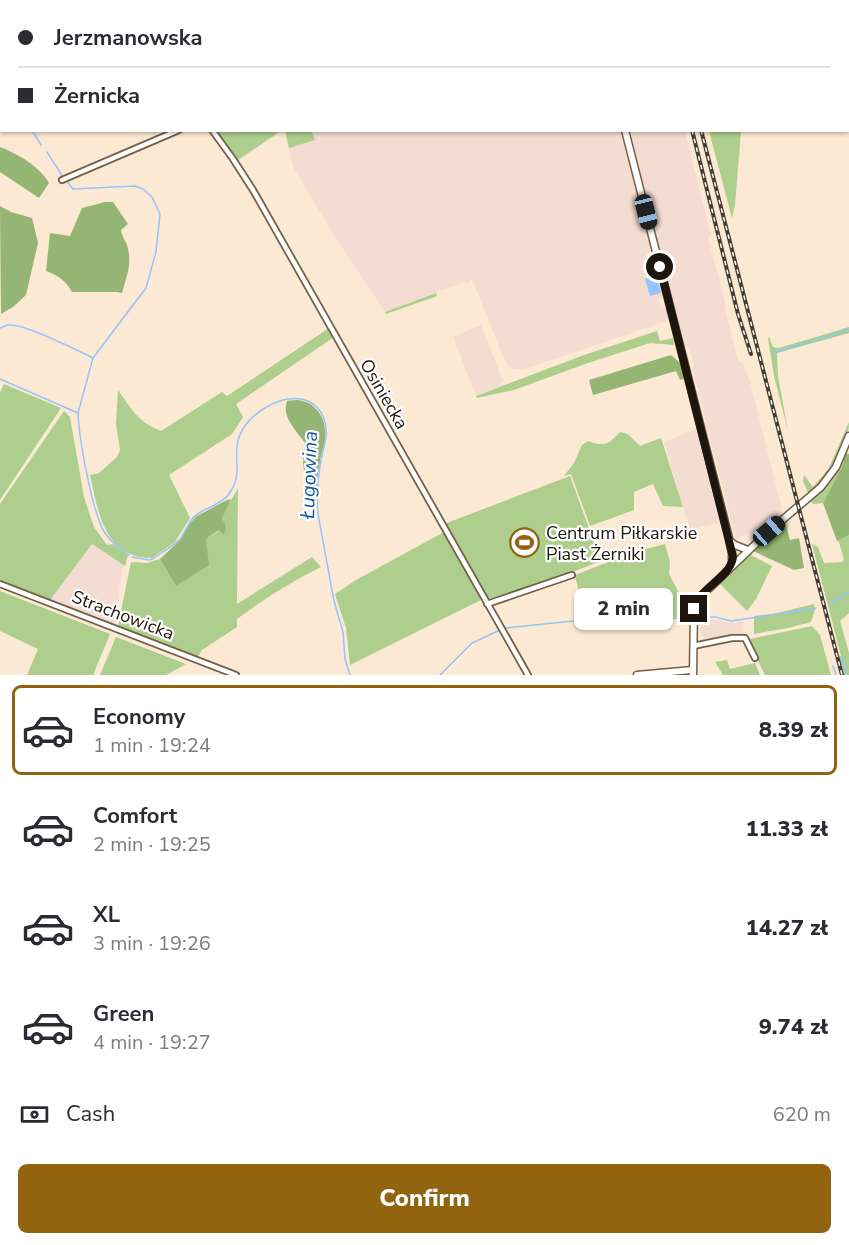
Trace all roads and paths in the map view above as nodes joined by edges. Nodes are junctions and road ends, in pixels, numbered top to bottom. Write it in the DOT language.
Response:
graph roads {
  1 [pos="174,132"];
  2 [pos="213,132"];
  3 [pos="626,132"];
  4 [pos="62,180"];
  5 [pos="849,436"];
  6 [pos="729,540"];
  7 [pos="748,550"];
  8 [pos="732,565"];
  9 [pos="572,575"];
  10 [pos="0,584"];
  11 [pos="487,604"];
  12 [pos="693,646"];
  13 [pos="755,658"];
  14 [pos="692,673"];
  15 [pos="655,674"];
  16 [pos="236,675"];
  17 [pos="528,675"];
  18 [pos="637,675"];
  1 -- 4 [label="street"];
  2 -- 11 [label="street, Osiniecka"];
  3 -- 6 [label="street"];
  5 -- 7 [label="street"];
  6 -- 7 [label="street"];
  6 -- 8 [label="street"];
  7 -- 8 [label="street"];
  8 -- 12 [label="street"];
  9 -- 11 [label="street"];
  10 -- 16 [label="street, Strachowicka"];
  11 -- 17 [label="street, Osiniecka"];
  12 -- 13 [label="street"];
  12 -- 14 [label="street"];
  14 -- 15 [label="street"];
  15 -- 18 [label="street"];
}
